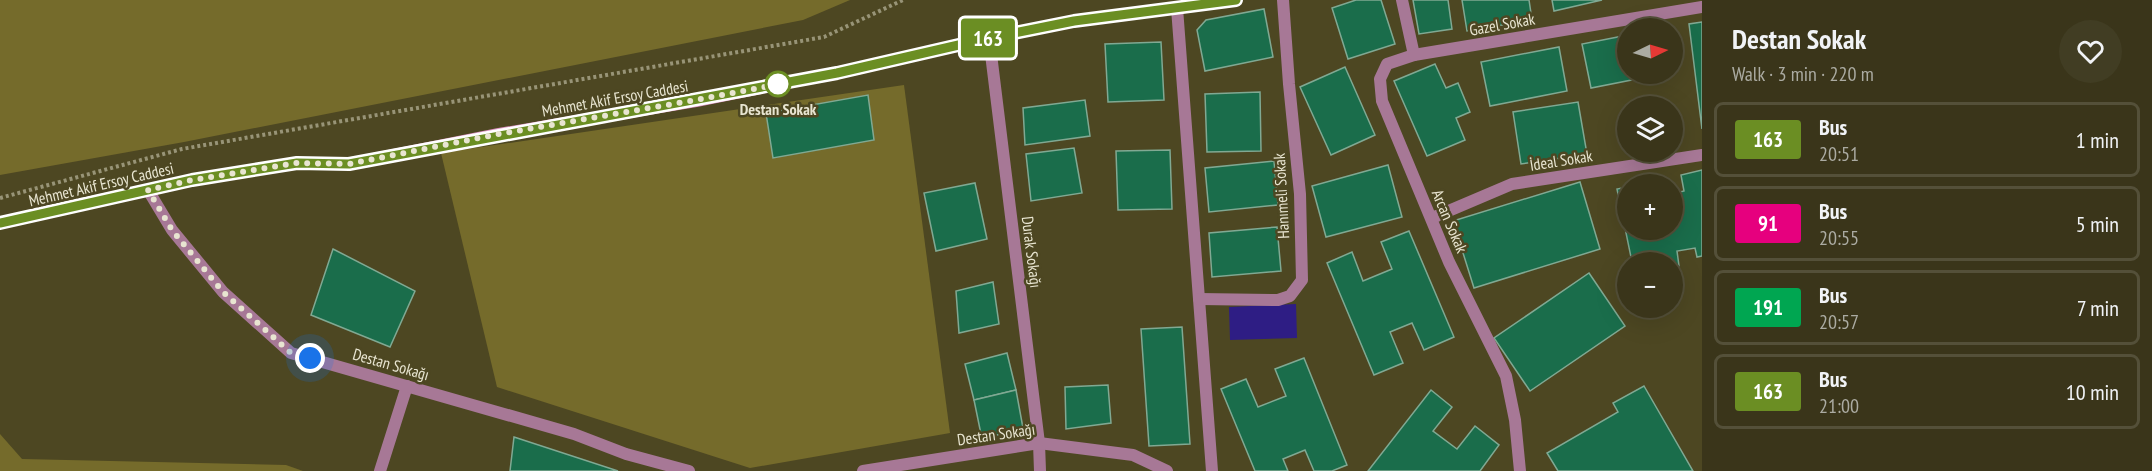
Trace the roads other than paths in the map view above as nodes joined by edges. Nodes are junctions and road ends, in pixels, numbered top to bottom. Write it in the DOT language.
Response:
graph roads {
  1 [pos="1236,0"];
  2 [pos="1283,0"];
  3 [pos="1402,0"];
  4 [pos="1702,7"];
  5 [pos="1177,8"];
  6 [pos="989,38"];
  7 [pos="1414,55"];
  8 [pos="1702,155"];
  9 [pos="148,190"];
  10 [pos="1432,218"];
  11 [pos="0,223"];
  12 [pos="1199,299"];
  13 [pos="407,386"];
  14 [pos="1040,443"];
  15 [pos="380,471"];
  16 [pos="689,471"];
  17 [pos="862,471"];
  18 [pos="1040,471"];
  19 [pos="1167,471"];
  20 [pos="1212,471"];
  21 [pos="1520,471"];
  1 -- 5 [label="street, Mehmet Akif Ersoy Caddesi"];
  2 -- 12 [label="street, Hanımeli Sokak"];
  3 -- 7 [label="street"];
  4 -- 7 [label="street, Gazel Sokak"];
  5 -- 6 [label="street, Mehmet Akif Ersoy Caddesi"];
  5 -- 12 [label="street"];
  6 -- 9 [label="street, Mehmet Akif Ersoy Caddesi"];
  6 -- 14 [label="street, Durak Sokağı"];
  7 -- 10 [label="street, Arcan Sokak"];
  8 -- 10 [label="street, İdeal Sokak"];
  9 -- 11 [label="street, Mehmet Akif Ersoy Caddesi"];
  9 -- 13 [label="street, Destan Sokağı"];
  10 -- 21 [label="street, Arcan Sokak"];
  12 -- 20 [label="street"];
  13 -- 15 [label="street"];
  13 -- 16 [label="street, Destan Sokağı"];
  14 -- 17 [label="street, Destan Sokağı"];
  14 -- 18 [label="street, Durak Sokağı"];
  14 -- 19 [label="street, Destan Sokağı"];
}
